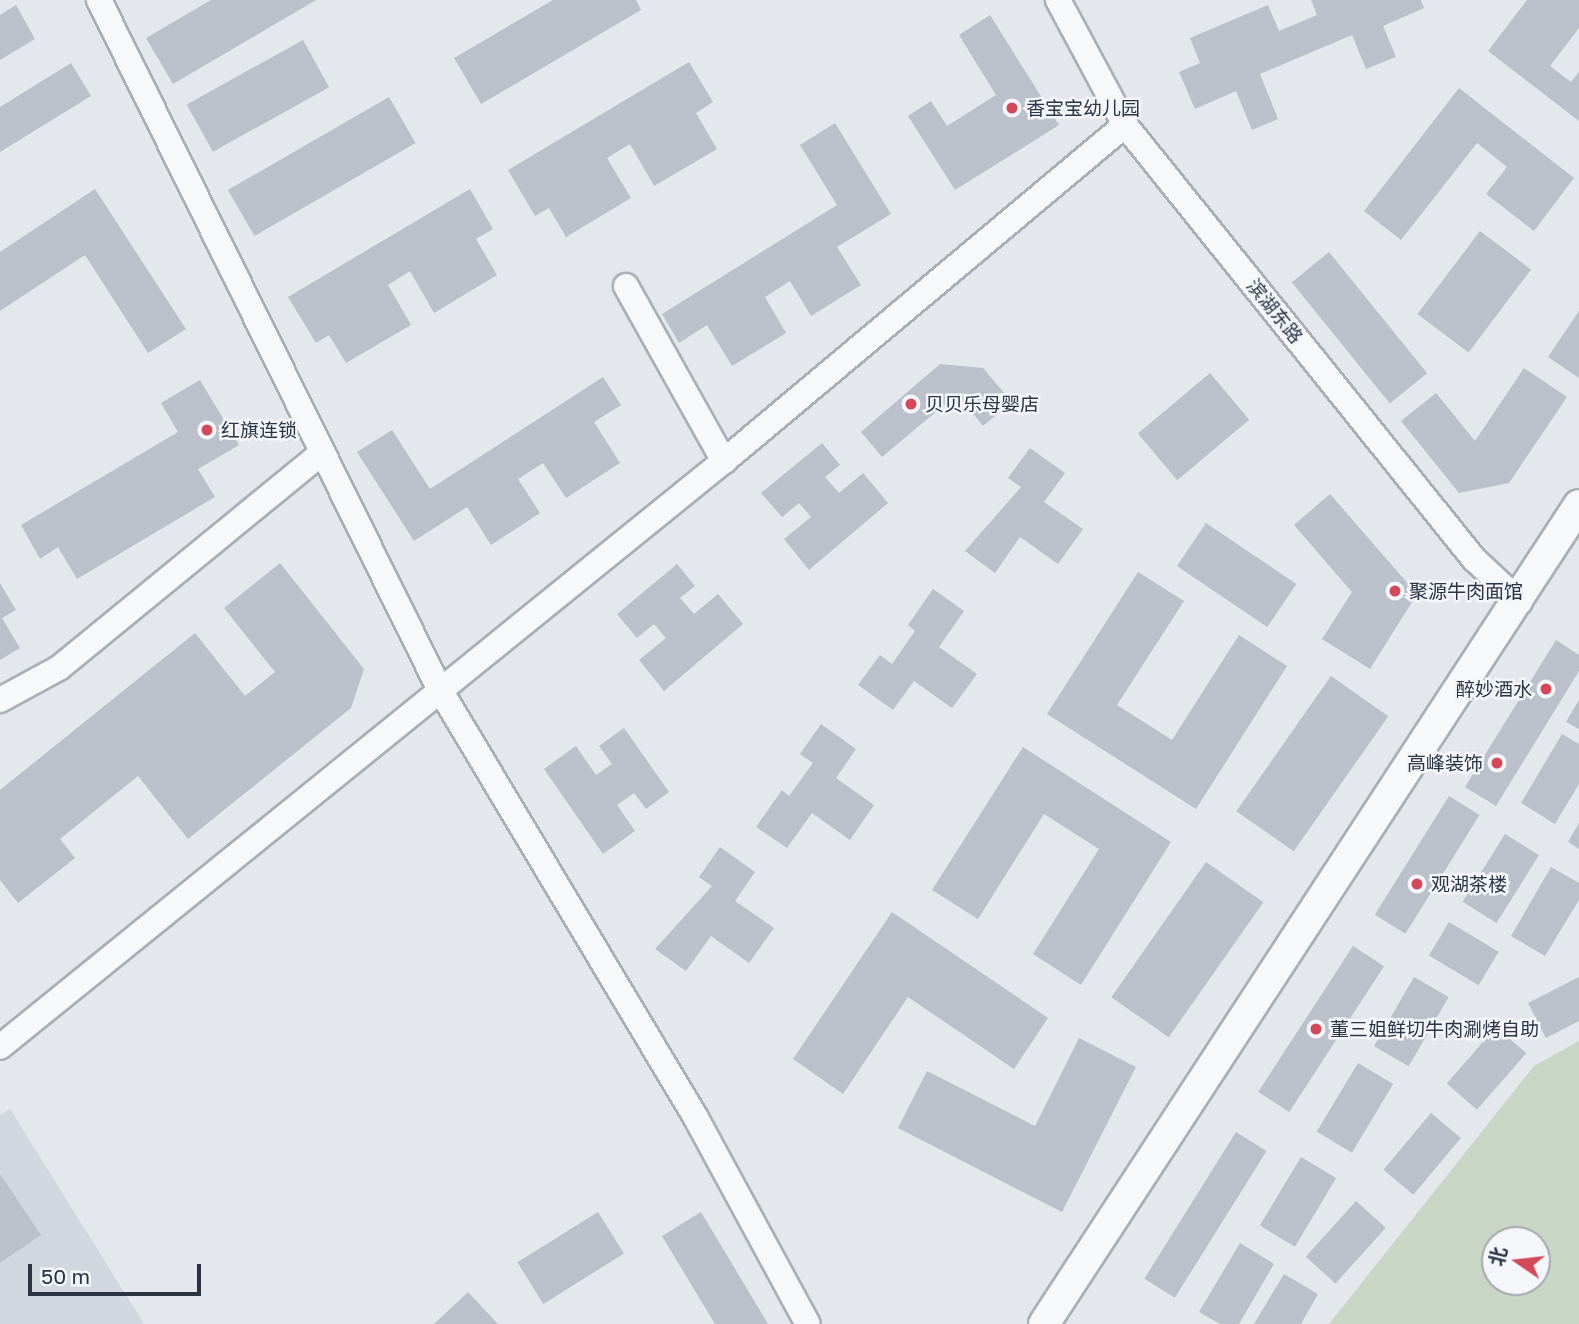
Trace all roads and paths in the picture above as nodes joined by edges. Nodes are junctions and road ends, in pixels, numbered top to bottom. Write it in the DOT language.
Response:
graph roads {
  1 [pos="99,0"];
  2 [pos="1058,0"];
  3 [pos="1125,125"];
  4 [pos="626,286"];
  5 [pos="319,455"];
  6 [pos="724,461"];
  7 [pos="1579,505"];
  8 [pos="1520,602"];
  9 [pos="439,688"];
  10 [pos="0,701"];
  11 [pos="0,1047"];
  12 [pos="808,1324"];
  13 [pos="1044,1324"];
  1 -- 5 [label="street"];
  2 -- 3 [label="street, 滨湖东路"];
  3 -- 6 [label="street"];
  3 -- 8 [label="street, 滨湖东路"];
  4 -- 6 [label="street"];
  5 -- 9 [label="street"];
  5 -- 10 [label="street"];
  6 -- 9 [label="street"];
  7 -- 8 [label="street"];
  8 -- 13 [label="street"];
  9 -- 11 [label="street"];
  9 -- 12 [label="street"];
}
